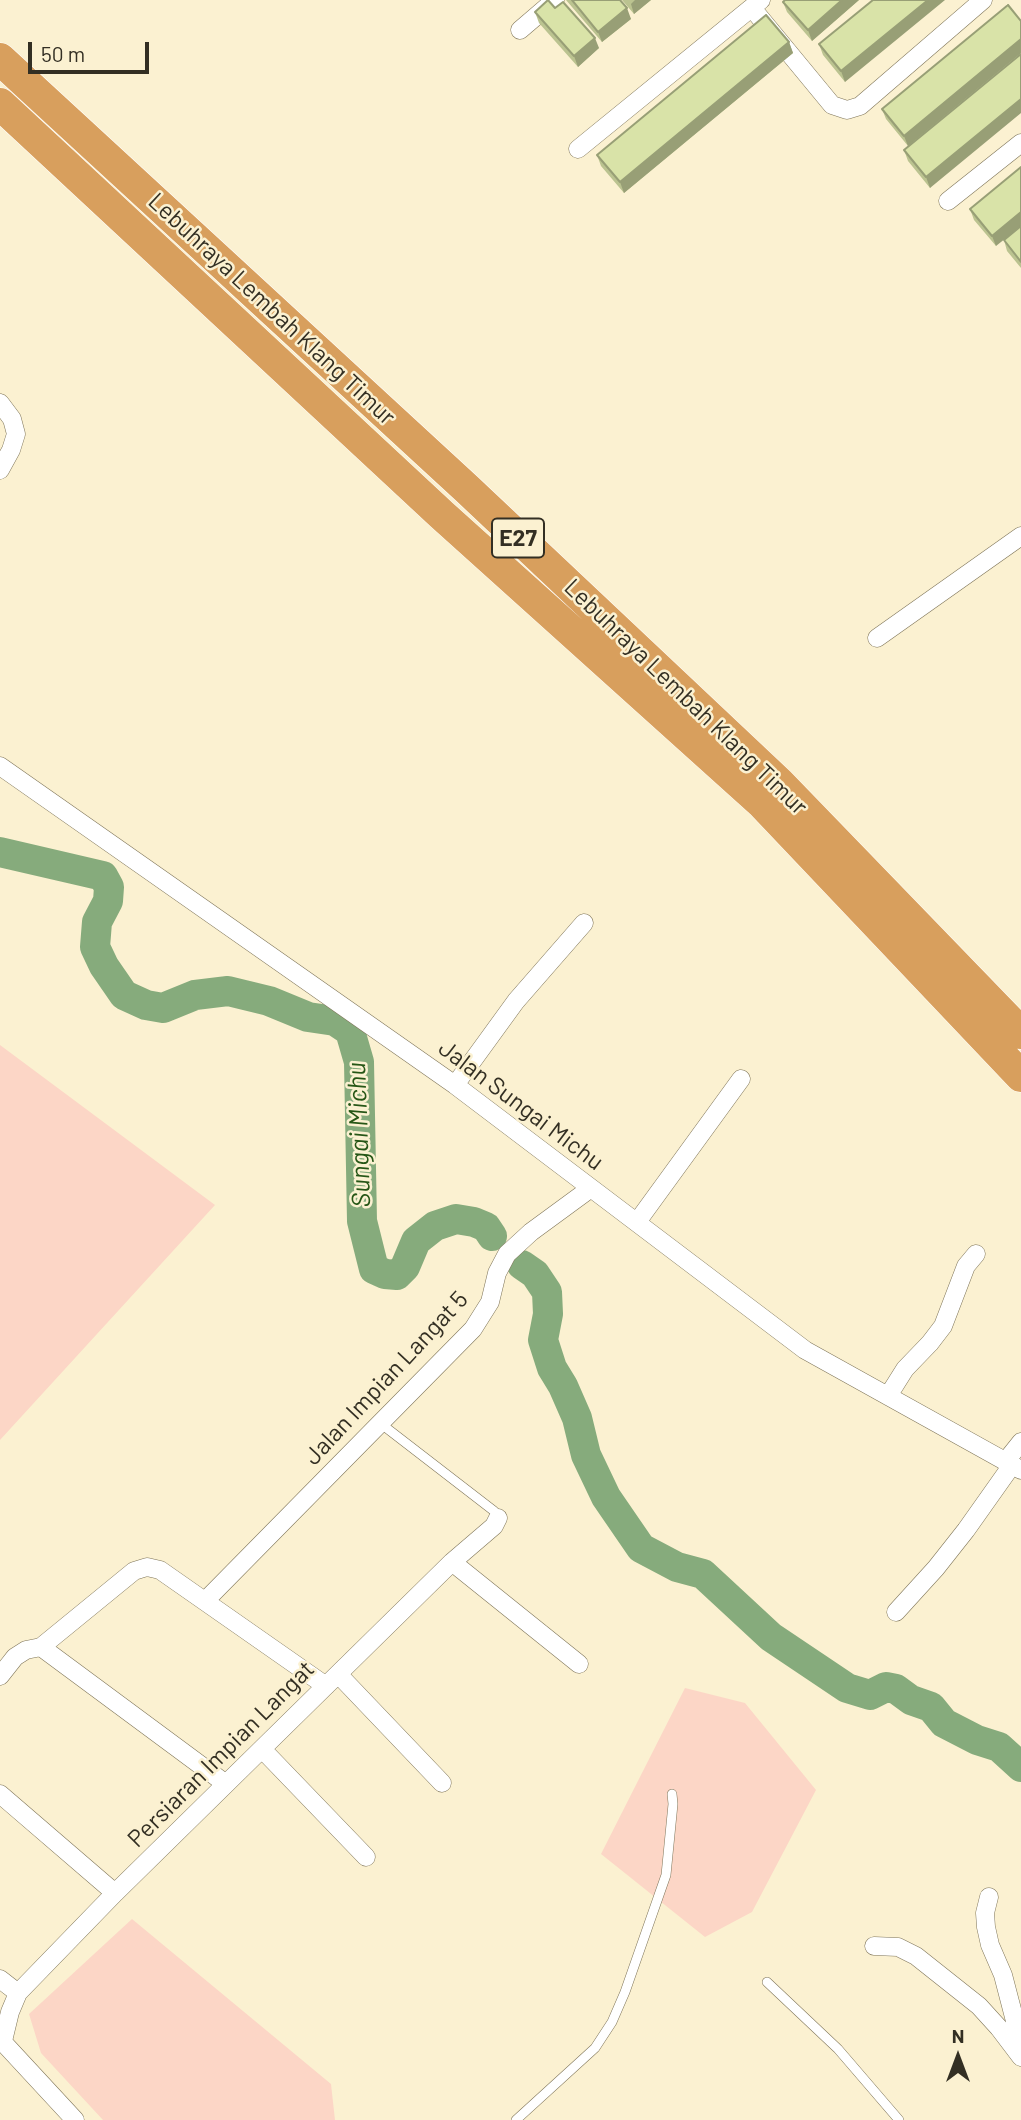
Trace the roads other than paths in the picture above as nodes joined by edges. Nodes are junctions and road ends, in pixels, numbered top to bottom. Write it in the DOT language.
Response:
graph roads {
  1 [pos="555,0"];
  2 [pos="983,0"];
  3 [pos="756,4"];
  4 [pos="520,30"];
  5 [pos="0,59"];
  6 [pos="0,104"];
  7 [pos="1021,143"];
  8 [pos="578,149"];
  9 [pos="948,201"];
  10 [pos="0,403"];
  11 [pos="0,470"];
  12 [pos="1021,536"];
  13 [pos="877,638"];
  14 [pos="0,766"];
  15 [pos="584,923"];
  16 [pos="1021,1033"];
  17 [pos="1021,1076"];
  18 [pos="741,1079"];
  19 [pos="455,1085"];
  20 [pos="592,1188"];
  21 [pos="637,1222"];
  22 [pos="976,1254"];
  23 [pos="888,1396"];
  24 [pos="380,1423"];
  25 [pos="1021,1442"];
  26 [pos="1012,1466"];
  27 [pos="498,1518"];
  28 [pos="452,1562"];
  29 [pos="205,1601"];
  30 [pos="896,1612"];
  31 [pos="41,1647"];
  32 [pos="579,1664"];
  33 [pos="0,1676"];
  34 [pos="332,1680"];
  35 [pos="262,1749"];
  36 [pos="442,1783"];
  37 [pos="226,1784"];
  38 [pos="0,1794"];
  39 [pos="672,1794"];
  40 [pos="366,1857"];
  41 [pos="115,1893"];
  42 [pos="989,1897"];
  43 [pos="874,1946"];
  44 [pos="0,1979"];
  45 [pos="767,1982"];
  46 [pos="18,1993"];
  47 [pos="1,2041"];
  48 [pos="1021,2044"];
  49 [pos="1021,2057"];
  50 [pos="75,2120"];
  51 [pos="516,2120"];
  52 [pos="899,2120"];
  1 -- 4 [label="street"];
  2 -- 3 [label="street"];
  3 -- 8 [label="street"];
  5 -- 16 [label="highway, Lebuhraya Lembah Klang Timur / E27"];
  6 -- 17 [label="highway, Lebuhraya Lembah Klang Timur / E27"];
  7 -- 9 [label="street"];
  10 -- 11 [label="street"];
  12 -- 13 [label="street"];
  14 -- 19 [label="street, Jalan Sungai Michu"];
  15 -- 19 [label="street"];
  18 -- 21 [label="street"];
  19 -- 20 [label="street, Jalan Sungai Michu"];
  20 -- 21 [label="street, Jalan Sungai Michu"];
  20 -- 24 [label="street, Jalan Impian Langat 5"];
  21 -- 23 [label="street, Jalan Sungai Michu"];
  22 -- 23 [label="street"];
  23 -- 26 [label="street, Jalan Sungai Michu"];
  24 -- 27 [label="lane"];
  24 -- 29 [label="street, Jalan Impian Langat 5"];
  25 -- 26 [label="street"];
  26 -- 30 [label="street"];
  27 -- 28 [label="street, Persiaran Impian Langat"];
  28 -- 32 [label="street"];
  28 -- 34 [label="street, Persiaran Impian Langat"];
  29 -- 31 [label="street"];
  29 -- 34 [label="street"];
  31 -- 33 [label="street"];
  31 -- 37 [label="street"];
  34 -- 35 [label="street, Persiaran Impian Langat"];
  34 -- 36 [label="street"];
  35 -- 37 [label="street, Persiaran Impian Langat"];
  35 -- 40 [label="street"];
  37 -- 41 [label="street, Persiaran Impian Langat"];
  38 -- 41 [label="street"];
  39 -- 51 [label="lane"];
  41 -- 46 [label="street, Persiaran Impian Langat"];
  42 -- 48 [label="street"];
  43 -- 49 [label="street"];
  44 -- 46 [label="street"];
  45 -- 52 [label="lane"];
  46 -- 47 [label="street, Persiaran Impian Langat"];
  47 -- 50 [label="street"];
}
